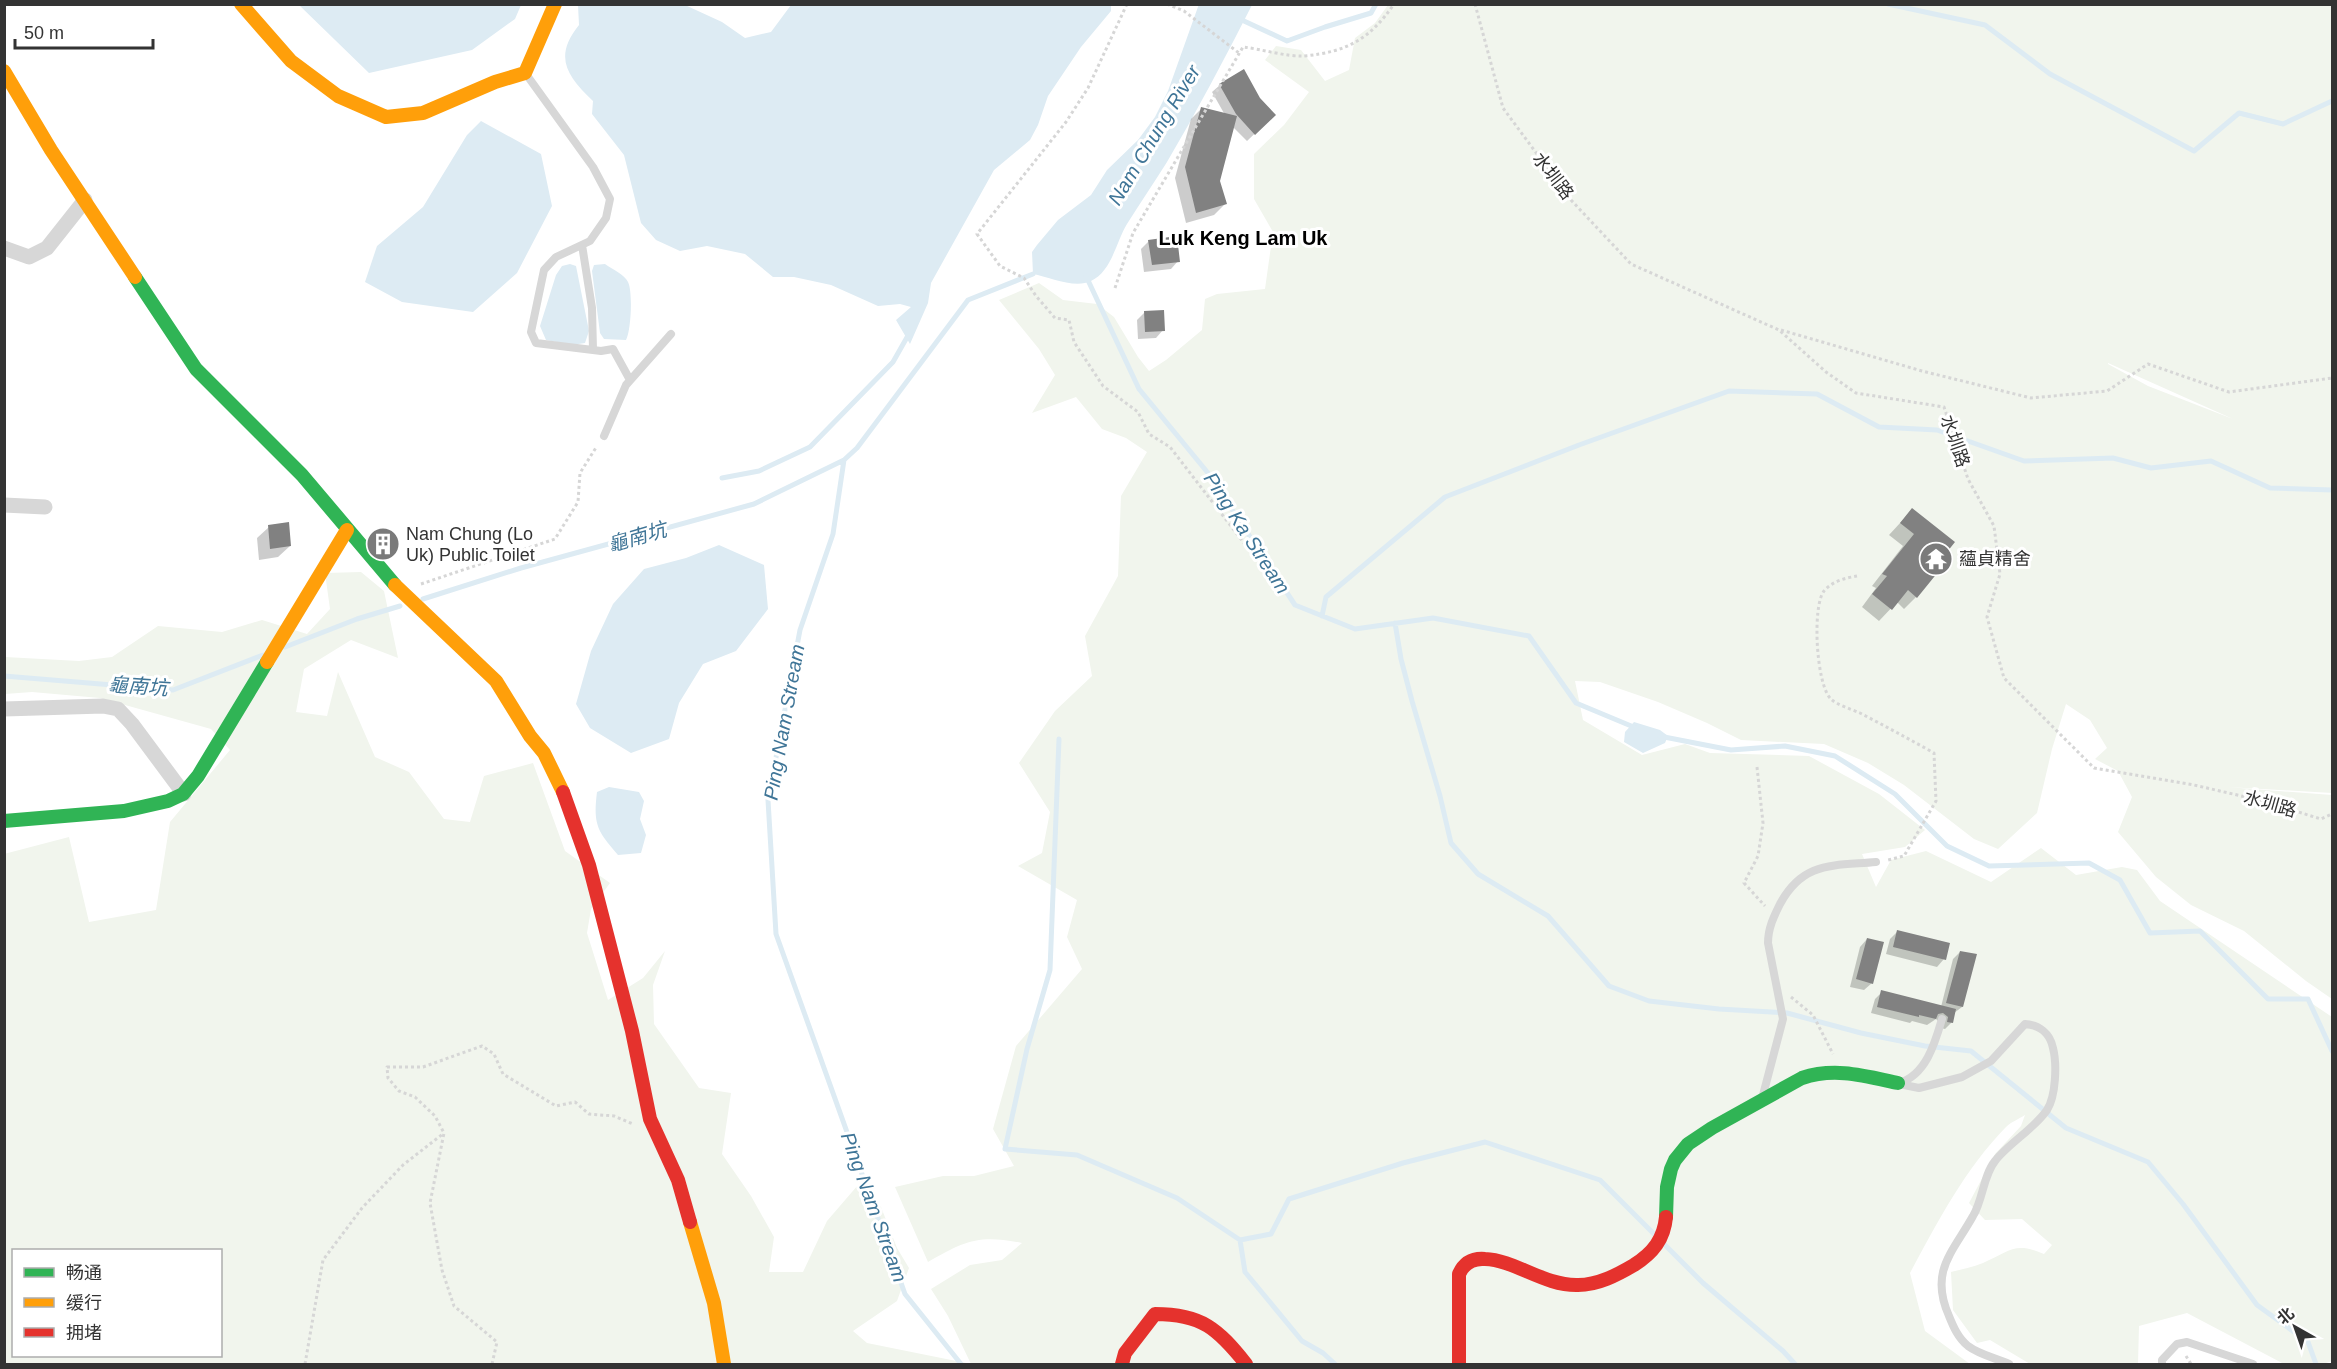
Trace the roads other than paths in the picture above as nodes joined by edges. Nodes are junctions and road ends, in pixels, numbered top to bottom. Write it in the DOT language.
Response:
graph roads {
  1 [pos="241,4"];
  2 [pos="555,4"];
  3 [pos="4,71"];
  4 [pos="525,73"];
  5 [pos="16,90"];
  6 [pos="4,102"];
  7 [pos="85,200"];
  8 [pos="582,245"];
  9 [pos="4,248"];
  10 [pos="670,334"];
  11 [pos="593,350"];
  12 [pos="630,380"];
  13 [pos="604,436"];
  14 [pos="4,505"];
  15 [pos="45,507"];
  16 [pos="346,530"];
  17 [pos="4,709"];
  18 [pos="184,794"];
  19 [pos="4,821"];
  20 [pos="1876,862"];
  21 [pos="1942,1019"];
  22 [pos="1898,1083"];
  23 [pos="1761,1102"];
  24 [pos="723,1365"];
  25 [pos="1122,1365"];
  26 [pos="1246,1365"];
  27 [pos="1459,1365"];
  28 [pos="2009,1365"];
  29 [pos="2162,1365"];
  30 [pos="2253,1365"];
  1 -- 4 [label="street"];
  2 -- 4 [label="street"];
  3 -- 5 [label="street"];
  4 -- 8 [label="lane"];
  5 -- 6 [label="street"];
  5 -- 7 [label="street"];
  7 -- 9 [label="street"];
  7 -- 16 [label="street"];
  8 -- 11 [label="lane"];
  8 -- 11 [label="lane"];
  10 -- 12 [label="lane"];
  11 -- 12 [label="lane"];
  12 -- 13 [label="lane"];
  14 -- 15 [label="street"];
  16 -- 18 [label="street"];
  16 -- 24 [label="street"];
  17 -- 18 [label="street"];
  18 -- 19 [label="street"];
  20 -- 23 [label="lane"];
  21 -- 22 [label="lane"];
  22 -- 23 [label="street"];
  22 -- 28 [label="lane"];
  23 -- 27 [label="street"];
  25 -- 26 [label="street"];
  29 -- 30 [label="lane"];
}
